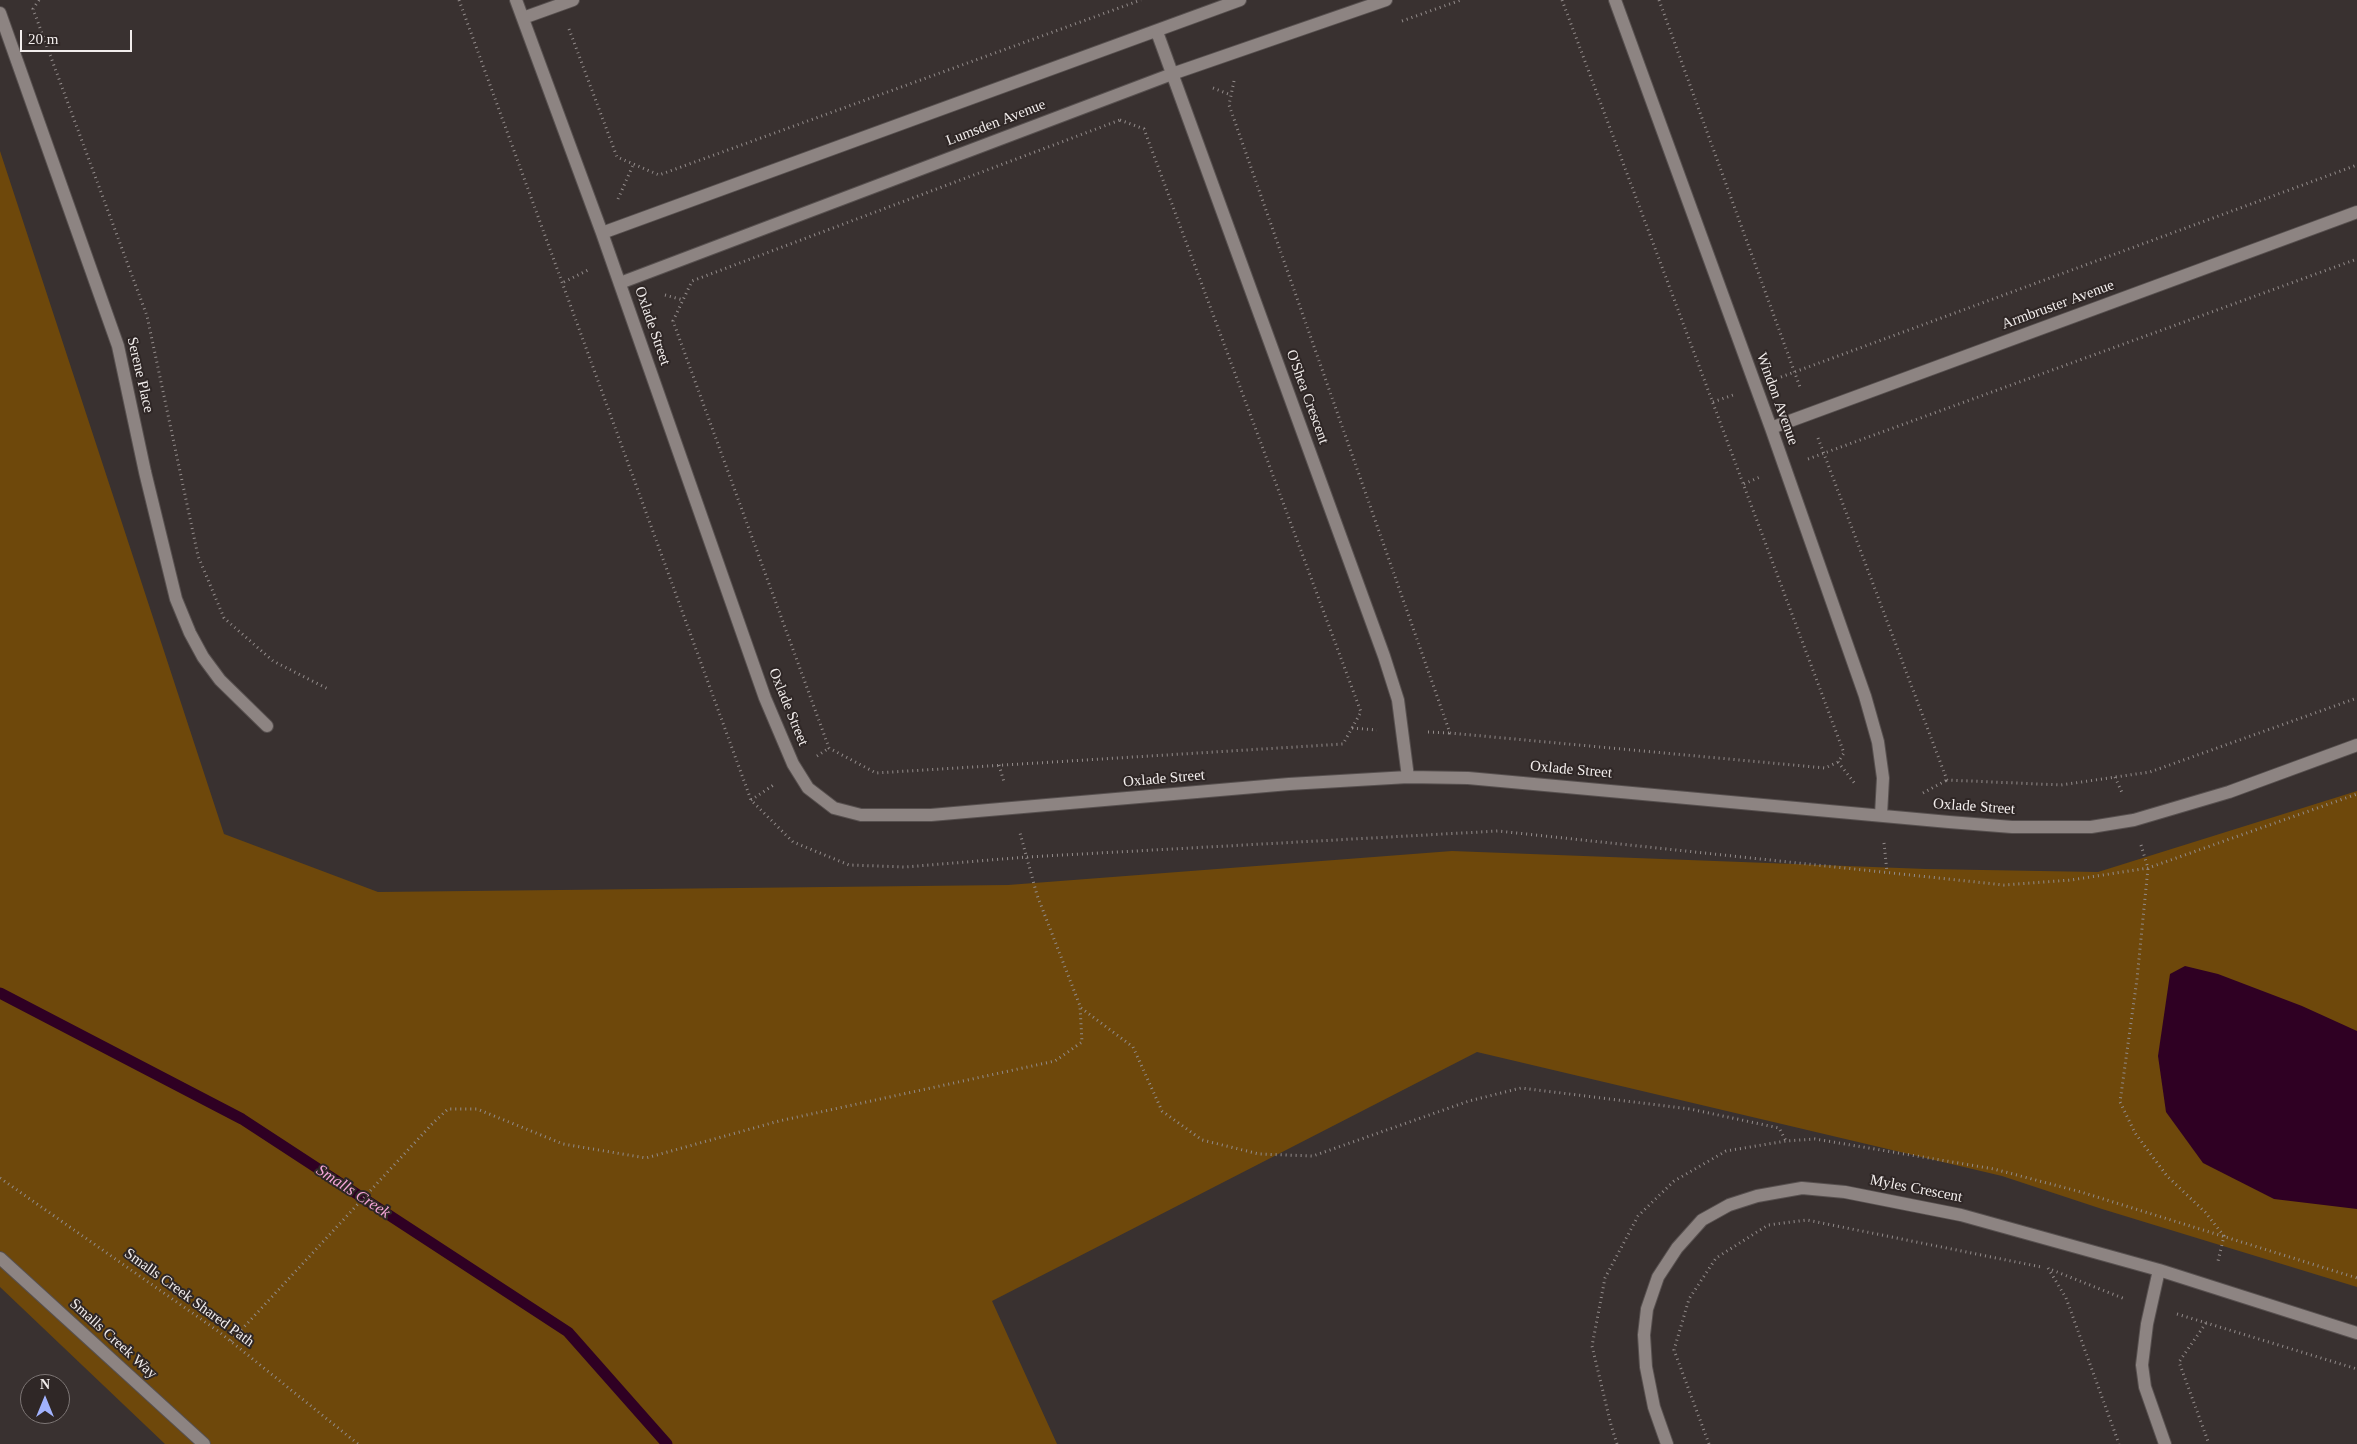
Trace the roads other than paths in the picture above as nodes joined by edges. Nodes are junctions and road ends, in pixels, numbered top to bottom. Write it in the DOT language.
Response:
graph roads {
  1 [pos="516,0"];
  2 [pos="1240,0"];
  3 [pos="1386,0"];
  4 [pos="1615,0"];
  5 [pos="566,2"];
  6 [pos="0,13"];
  7 [pos="523,18"];
  8 [pos="1157,32"];
  9 [pos="1172,74"];
  10 [pos="2357,212"];
  11 [pos="602,233"];
  12 [pos="620,284"];
  13 [pos="1771,428"];
  14 [pos="268,726"];
  15 [pos="2357,745"];
  16 [pos="1408,777"];
  17 [pos="1881,815"];
  18 [pos="0,1258"];
  19 [pos="2159,1270"];
  20 [pos="2357,1333"];
  21 [pos="204,1444"];
  22 [pos="1667,1444"];
  23 [pos="2166,1444"];
  1 -- 7 [label="street, Oxlade Street"];
  2 -- 8 [label="street, Lumsden Avenue"];
  3 -- 9 [label="street, Lumsden Avenue"];
  4 -- 13 [label="street, Windon Avenue"];
  5 -- 7 [label="street"];
  6 -- 14 [label="street, Serene Place"];
  7 -- 11 [label="street, Oxlade Street"];
  8 -- 9 [label="street, O'Shea Crescent"];
  8 -- 11 [label="street, Lumsden Avenue"];
  9 -- 12 [label="street, Lumsden Avenue"];
  9 -- 16 [label="street, O'Shea Crescent"];
  10 -- 13 [label="street, Armbruster Avenue"];
  11 -- 12 [label="street, Oxlade Street"];
  12 -- 16 [label="street, Oxlade Street"];
  13 -- 17 [label="street, Windon Avenue"];
  15 -- 17 [label="street, Oxlade Street"];
  16 -- 17 [label="street, Oxlade Street"];
  18 -- 21 [label="street, Smalls Creek Way"];
  19 -- 20 [label="street, Myles Crescent"];
  19 -- 22 [label="street, Myles Crescent"];
  19 -- 23 [label="street"];
}
